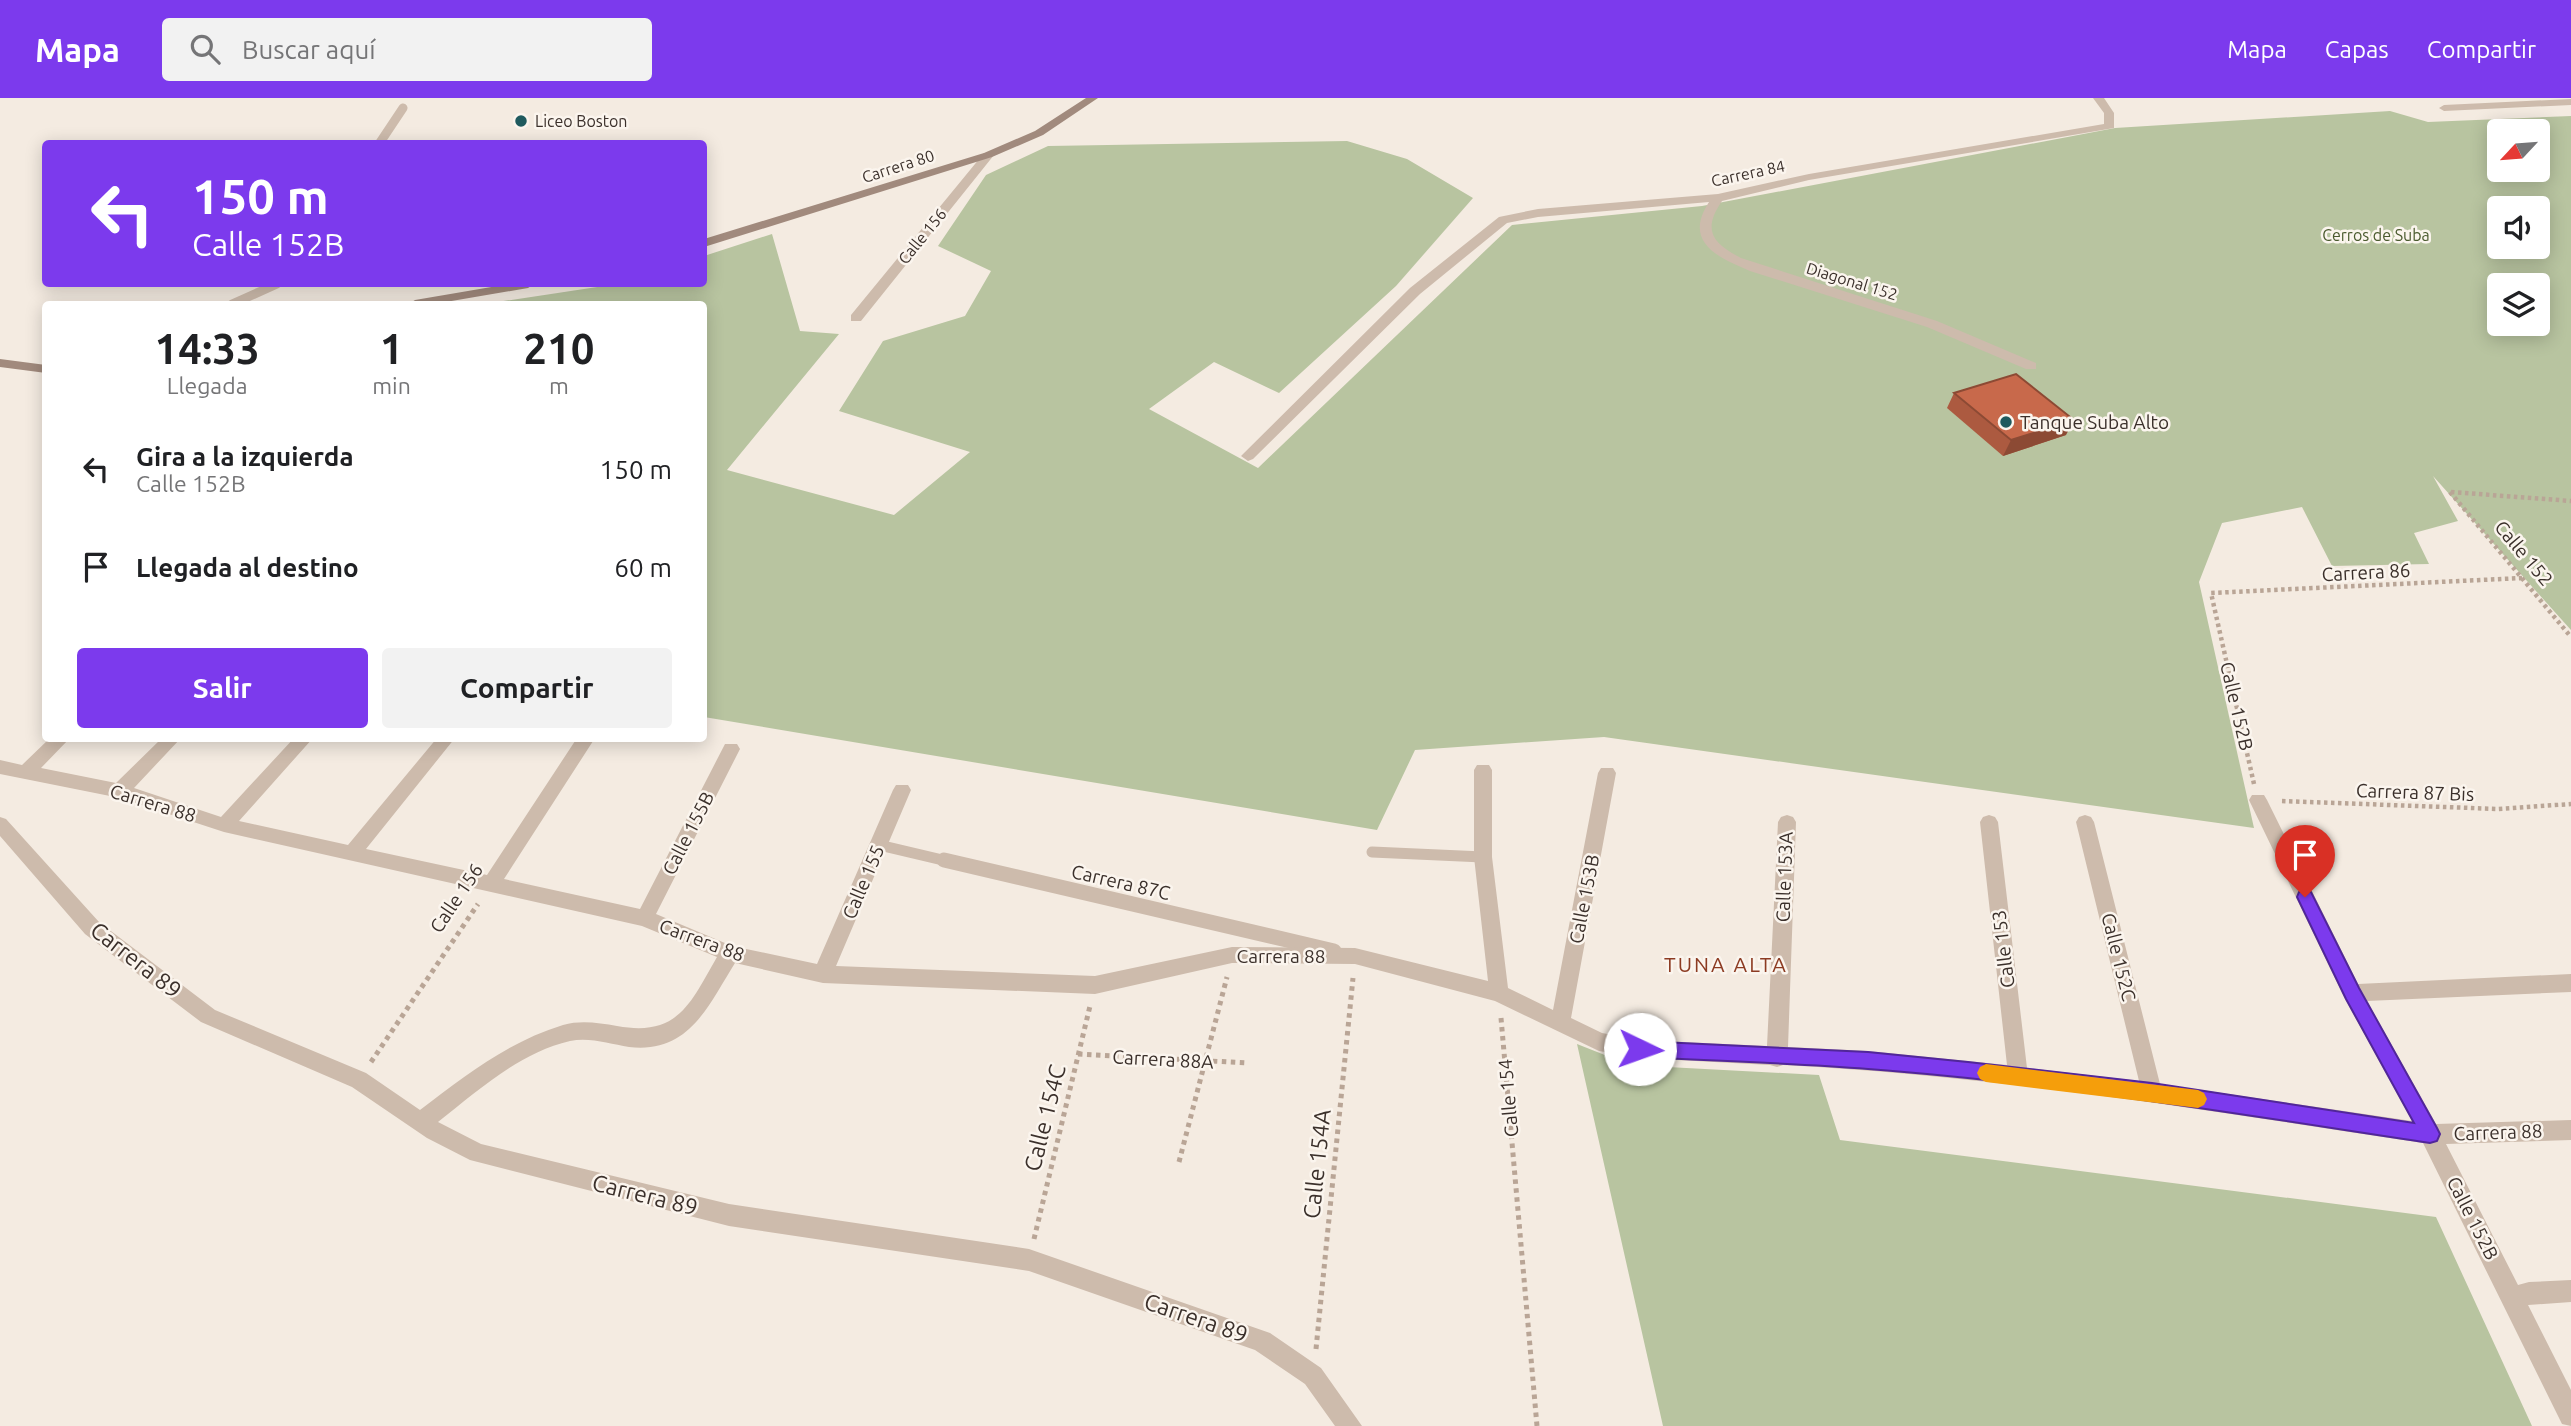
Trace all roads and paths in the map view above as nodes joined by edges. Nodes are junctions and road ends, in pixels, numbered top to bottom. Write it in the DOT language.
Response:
graph roads {
  1 [pos="1093,98"];
  2 [pos="2098,98"];
  3 [pos="2571,102"];
  4 [pos="403,108"];
  5 [pos="2444,108"];
  6 [pos="382,140"];
  7 [pos="988,155"];
  8 [pos="1718,198"];
  9 [pos="707,242"];
  10 [pos="269,287"];
  11 [pos="511,287"];
  12 [pos="239,301"];
  13 [pos="432,301"];
  14 [pos="856,317"];
  15 [pos="1,366"];
  16 [pos="2031,366"];
  17 [pos="42,369"];
  18 [pos="1248,456"];
  19 [pos="2571,501"];
  20 [pos="2522,578"];
  21 [pos="2211,593"];
  22 [pos="2571,637"];
  23 [pos="58,742"];
  24 [pos="169,742"];
  25 [pos="301,742"];
  26 [pos="444,742"];
  27 [pos="584,742"];
  28 [pos="731,749"];
  29 [pos="0,767"];
  30 [pos="1483,770"];
  31 [pos="26,772"];
  32 [pos="1607,773"];
  33 [pos="902,790"];
  34 [pos="120,791"];
  35 [pos="2258,800"];
  36 [pos="2571,804"];
  37 [pos="1787,822"];
  38 [pos="1989,822"];
  39 [pos="2085,822"];
  40 [pos="0,824"];
  41 [pos="224,825"];
  42 [pos="878,845"];
  43 [pos="353,852"];
  44 [pos="1372,852"];
  45 [pos="1483,857"];
  46 [pos="491,884"];
  47 [pos="645,918"];
  48 [pos="730,954"];
  49 [pos="1233,955"];
  50 [pos="1355,956"];
  51 [pos="823,974"];
  52 [pos="2571,983"];
  53 [pos="1095,985"];
  54 [pos="1499,993"];
  55 [pos="2352,993"];
  56 [pos="1560,1024"];
  57 [pos="1078,1054"];
  58 [pos="1777,1058"];
  59 [pos="1205,1061"];
  60 [pos="1248,1063"];
  61 [pos="2018,1076"];
  62 [pos="359,1080"];
  63 [pos="2152,1092"];
  64 [pos="421,1122"];
  65 [pos="2571,1130"];
  66 [pos="2430,1134"];
  67 [pos="1179,1162"];
  68 [pos="1029,1260"];
  69 [pos="2571,1291"];
  70 [pos="2514,1298"];
  71 [pos="1313,1376"];
  72 [pos="2571,1415"];
  73 [pos="1350,1426"];
  74 [pos="1537,1426"];
  1 -- 7 [label="street, Carrera 80"];
  2 -- 8 [label="street, Carrera 84"];
  3 -- 5 [label="street"];
  4 -- 6 [label="lane"];
  7 -- 9 [label="street, Carrera 80"];
  7 -- 14 [label="street, Calle 156"];
  8 -- 16 [label="street, Diagonal 152"];
  8 -- 18 [label="street, Carrera 84"];
  10 -- 12 [label="lane"];
  11 -- 13 [label="street"];
  15 -- 17 [label="street"];
  19 -- 20 [label="path, Calle 152"];
  20 -- 21 [label="path, Carrera 86"];
  20 -- 22 [label="path, Calle 152"];
  21 -- 35 [label="path, Calle 152B"];
  23 -- 31 [label="street"];
  24 -- 34 [label="street"];
  25 -- 41 [label="street"];
  26 -- 43 [label="street"];
  27 -- 46 [label="street, Calle 156"];
  28 -- 47 [label="street, Calle 155B"];
  29 -- 31 [label="street, Carrera 88"];
  30 -- 45 [label="street"];
  31 -- 34 [label="street, Carrera 88"];
  32 -- 56 [label="street, Calle 153B"];
  33 -- 42 [label="street, Calle 155"];
  34 -- 41 [label="street, Carrera 88"];
  35 -- 36 [label="path, Carrera 87 Bis"];
  35 -- 55 [label="street, Calle 152B"];
  37 -- 58 [label="street, Calle 153A"];
  38 -- 61 [label="street, Calle 153"];
  39 -- 63 [label="street, Calle 152C"];
  40 -- 62 [label="street, Carrera 89"];
  41 -- 43 [label="street, Carrera 88"];
  42 -- 50 [label="lane, Carrera 87C"];
  42 -- 51 [label="street, Calle 155"];
  43 -- 46 [label="street, Carrera 88"];
  44 -- 45 [label="lane"];
  45 -- 54 [label="street"];
  46 -- 47 [label="street, Carrera 88"];
  46 -- 62 [label="path, Calle 156"];
  47 -- 48 [label="street, Carrera 88"];
  48 -- 51 [label="street, Carrera 88"];
  48 -- 64 [label="street"];
  49 -- 50 [label="street, Carrera 88"];
  49 -- 53 [label="street, Carrera 88"];
  49 -- 59 [label="path"];
  50 -- 54 [label="street, Carrera 88"];
  50 -- 71 [label="path, Calle 154A"];
  51 -- 53 [label="street, Carrera 88"];
  52 -- 55 [label="street"];
  53 -- 57 [label="path, Calle 154C"];
  54 -- 56 [label="street, Carrera 88"];
  54 -- 74 [label="path, Calle 154"];
  55 -- 66 [label="street, Calle 152B"];
  56 -- 58 [label="street, Carrera 88"];
  57 -- 59 [label="path, Carrera 88A"];
  57 -- 68 [label="path, Calle 154C"];
  58 -- 61 [label="street, Carrera 88"];
  59 -- 60 [label="path, Carrera 88A"];
  59 -- 67 [label="path"];
  61 -- 63 [label="street, Carrera 88"];
  62 -- 64 [label="street, Carrera 89"];
  63 -- 66 [label="street, Carrera 88"];
  64 -- 68 [label="street, Carrera 89"];
  65 -- 66 [label="street, Carrera 88"];
  66 -- 70 [label="street, Calle 152B"];
  68 -- 71 [label="street, Carrera 89"];
  69 -- 70 [label="street"];
  70 -- 72 [label="street, Calle 152B"];
  71 -- 73 [label="street, Carrera 89"];
}
